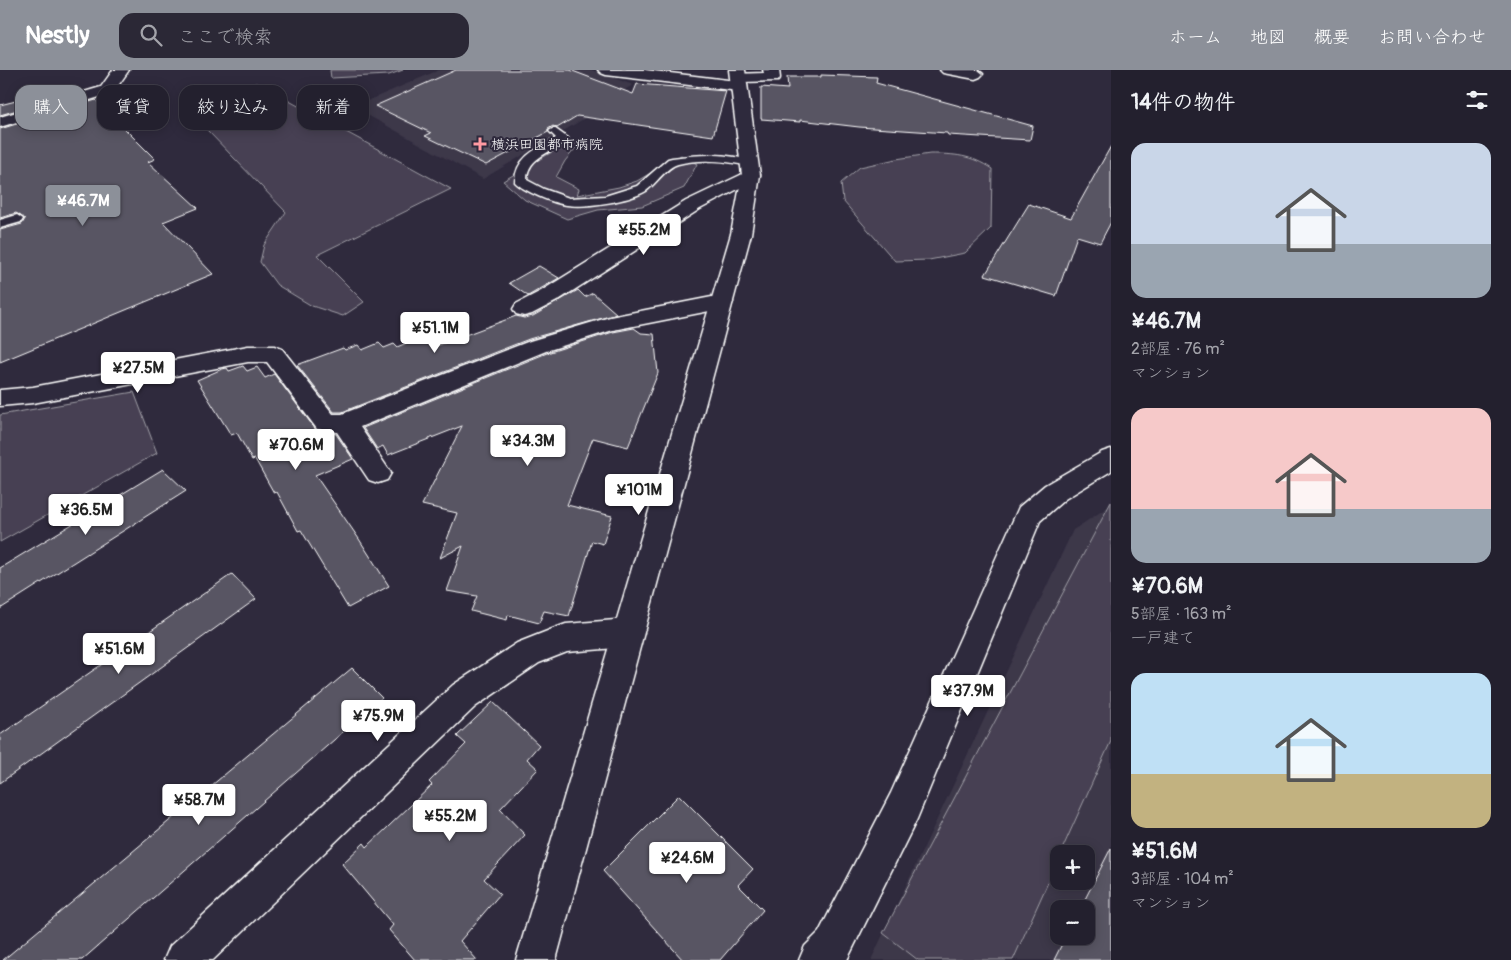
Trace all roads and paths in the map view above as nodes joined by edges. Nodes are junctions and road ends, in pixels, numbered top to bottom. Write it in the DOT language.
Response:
graph roads {
  1 [pos="121,70"];
  2 [pos="606,70"];
  3 [pos="771,70"];
  4 [pos="948,70"];
  5 [pos="977,72"];
  6 [pos="738,78"];
  7 [pos="964,91"];
  8 [pos="0,122"];
  9 [pos="554,131"];
  10 [pos="750,169"];
  11 [pos="16,219"];
  12 [pos="0,224"];
  13 [pos="722,302"];
  14 [pos="524,309"];
  15 [pos="0,398"];
  16 [pos="344,423"];
  17 [pos="1111,459"];
  18 [pos="378,473"];
  19 [pos="628,633"];
  20 [pos="184,960"];
  21 [pos="536,960"];
  22 [pos="819,960"];
  1 -- 8 [label="street"];
  2 -- 6 [label="street"];
  3 -- 6 [label="street"];
  4 -- 5 [label="street"];
  5 -- 7 [label="street"];
  6 -- 10 [label="street"];
  9 -- 10 [label="lane"];
  10 -- 13 [label="street"];
  10 -- 14 [label="street"];
  11 -- 12 [label="lane"];
  13 -- 16 [label="street"];
  13 -- 19 [label="street"];
  15 -- 16 [label="street"];
  16 -- 18 [label="street"];
  17 -- 22 [label="street"];
  19 -- 20 [label="street"];
  19 -- 21 [label="street"];
}
